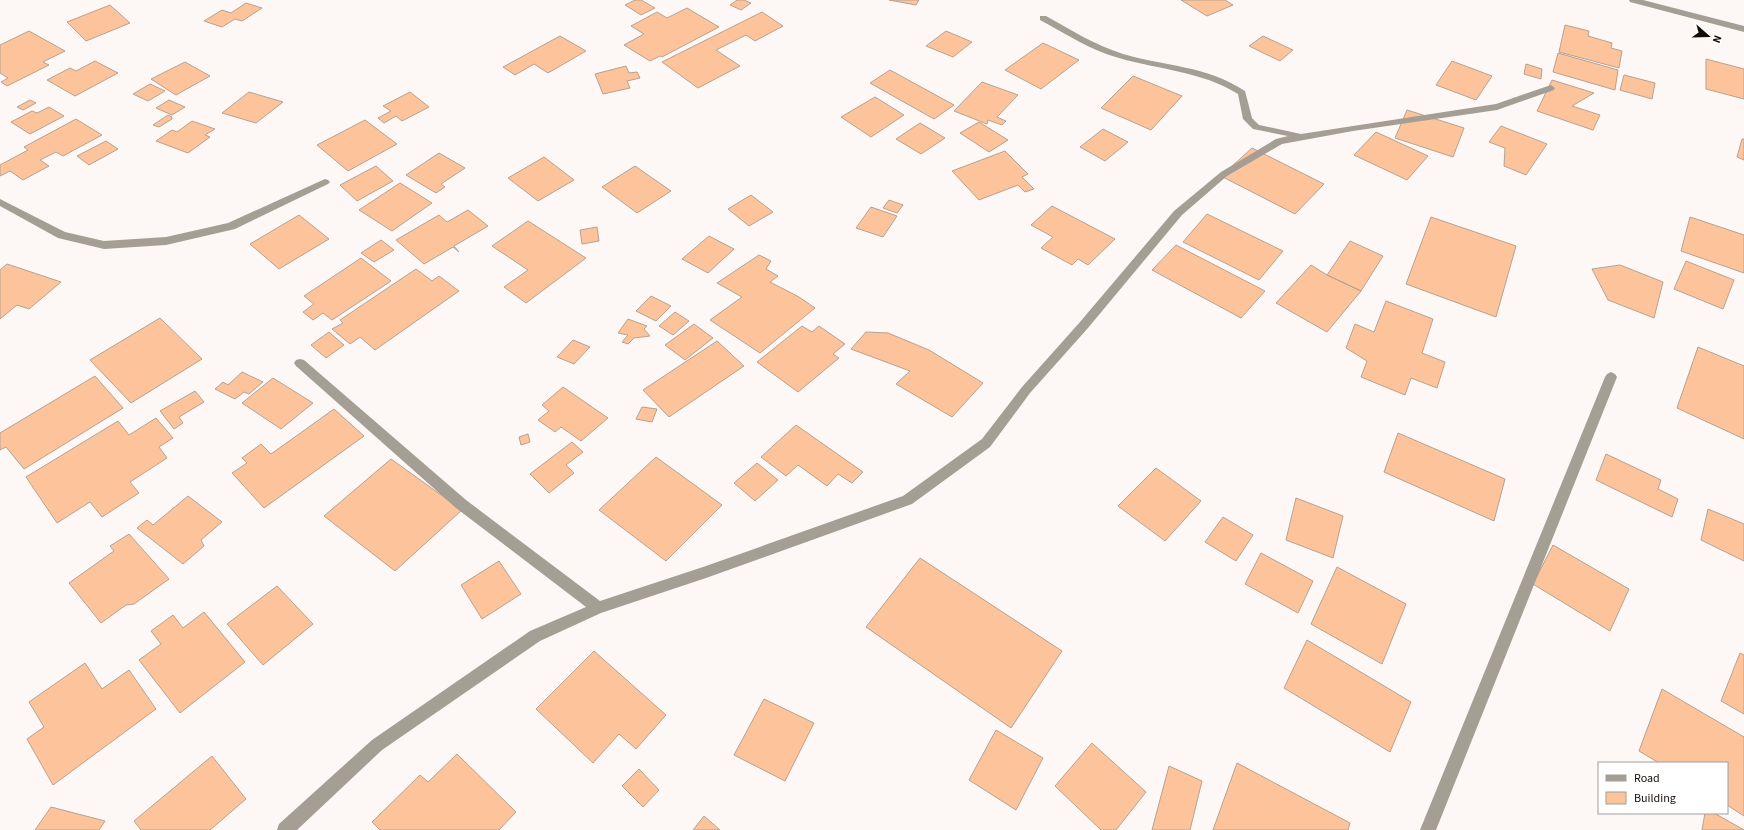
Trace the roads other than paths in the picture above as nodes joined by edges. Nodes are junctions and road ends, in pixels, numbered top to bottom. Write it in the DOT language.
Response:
graph roads {
  1 [pos="1632,0"];
  2 [pos="1044,18"];
  3 [pos="1744,29"];
  4 [pos="1551,88"];
  5 [pos="1304,137"];
  6 [pos="325,182"];
  7 [pos="0,202"];
  8 [pos="300,364"];
  9 [pos="1610,377"];
  10 [pos="598,608"];
  11 [pos="285,830"];
  12 [pos="1428,830"];
  1 -- 3 [label="street"];
  2 -- 5 [label="street"];
  4 -- 5 [label="street"];
  5 -- 10 [label="street"];
  6 -- 7 [label="street"];
  8 -- 10 [label="street"];
  9 -- 12 [label="street"];
  10 -- 11 [label="street"];
}
